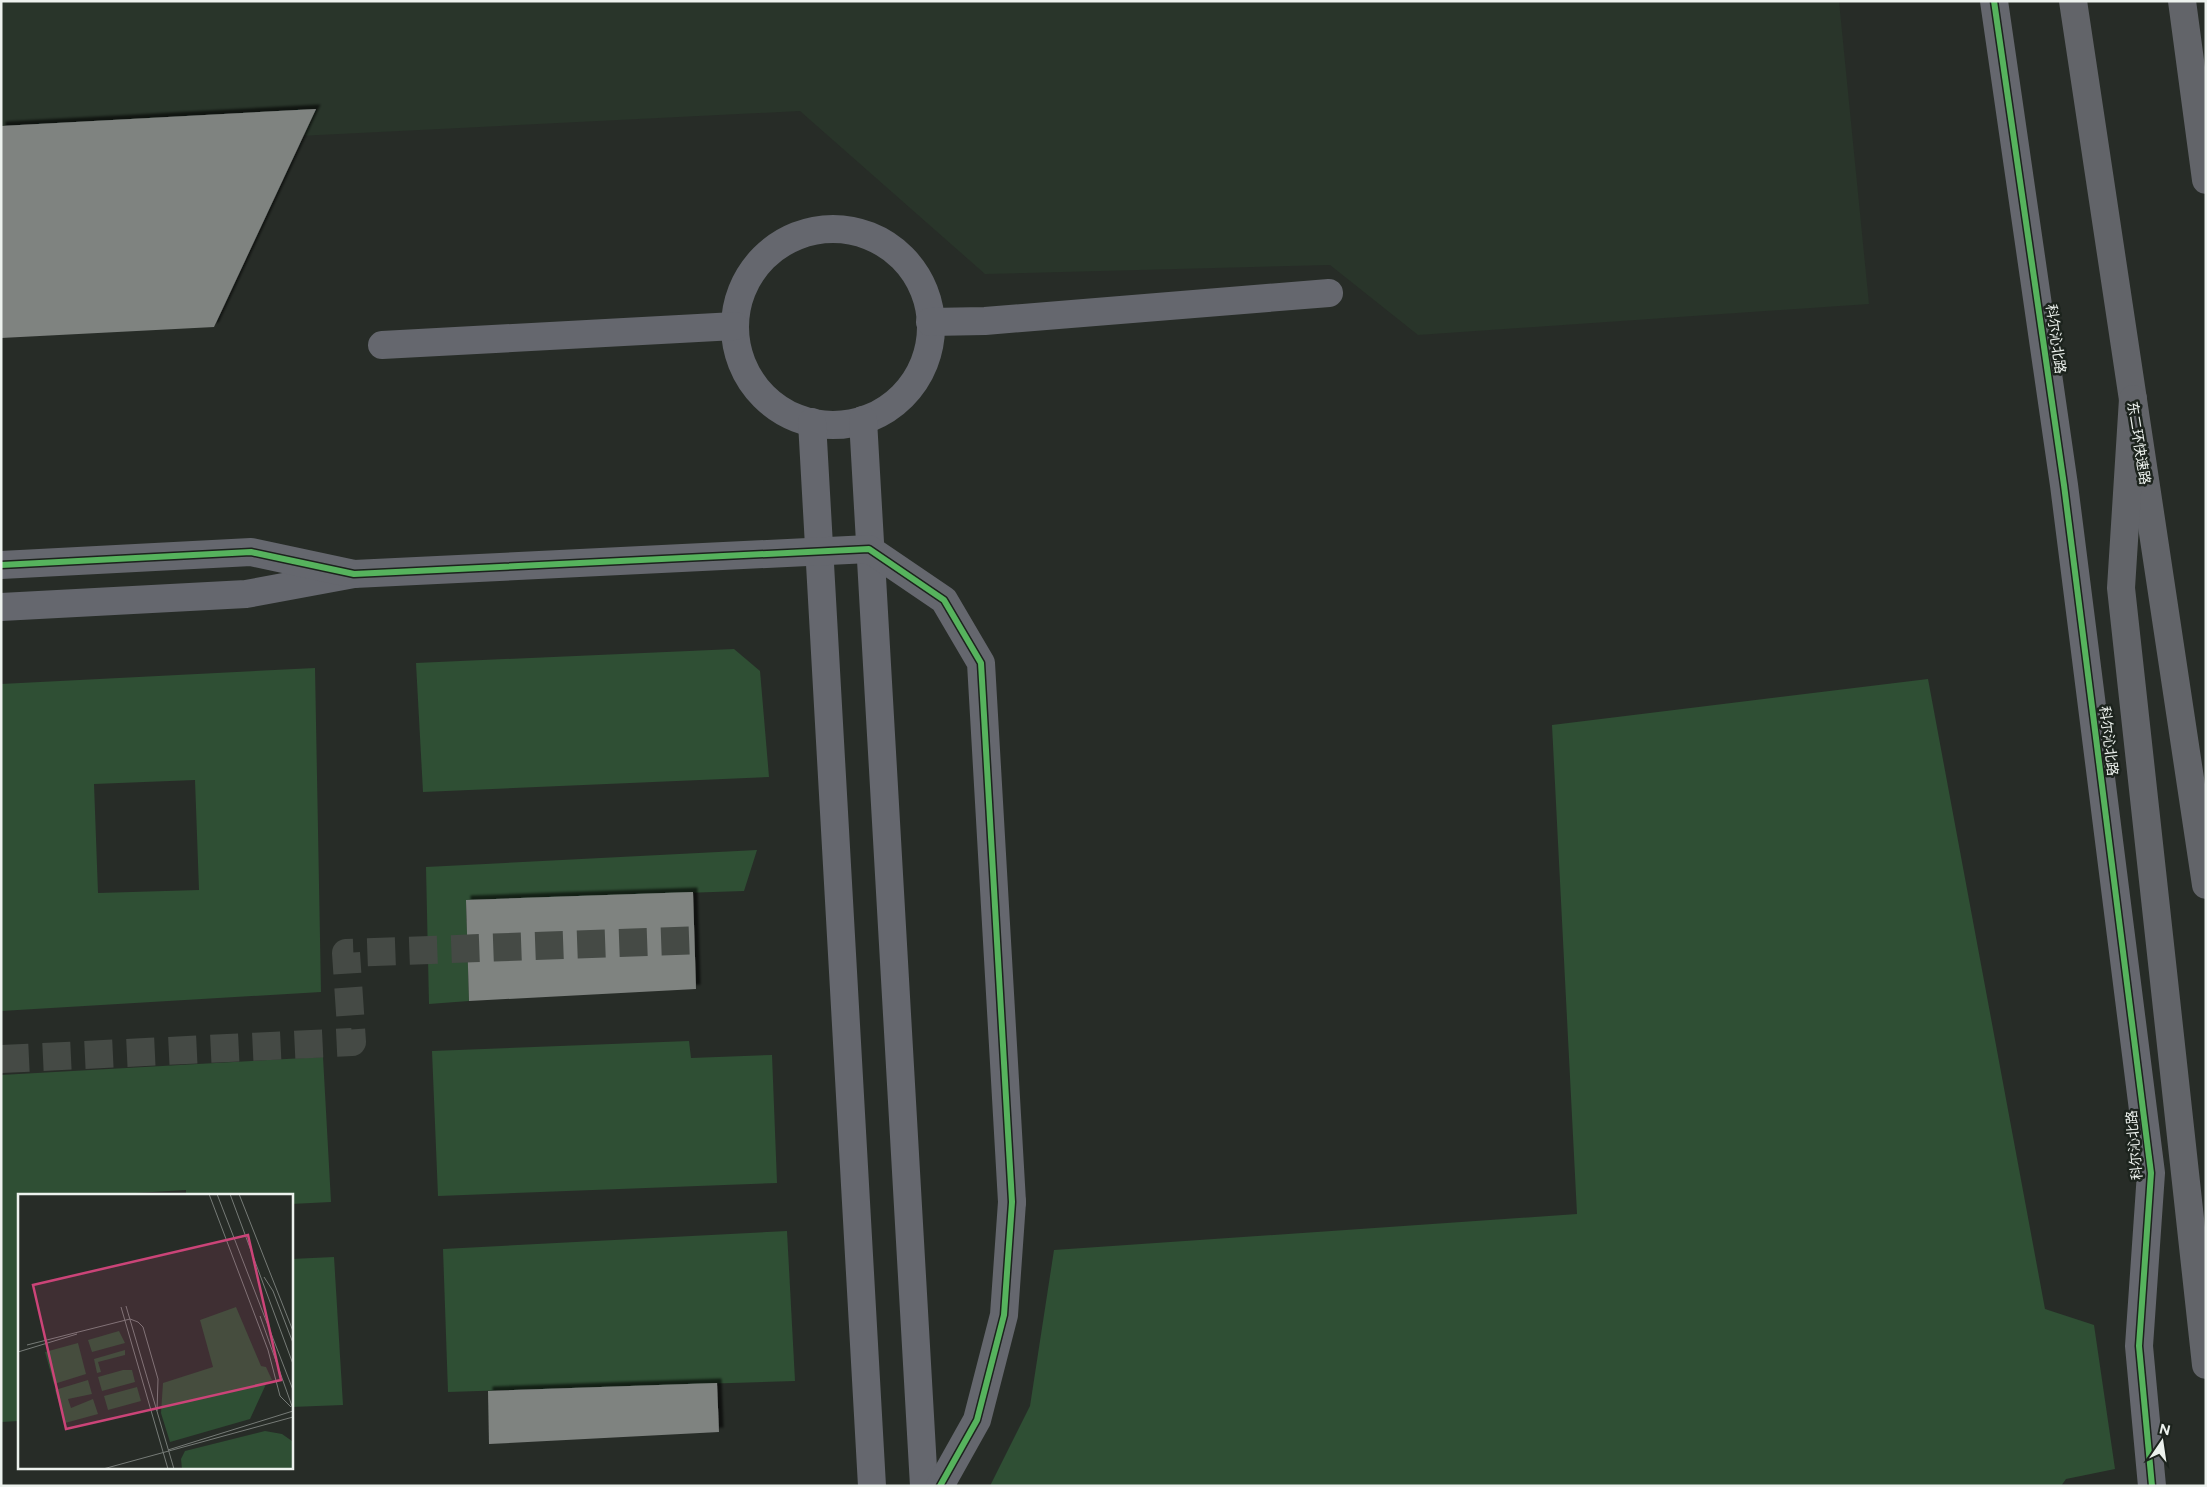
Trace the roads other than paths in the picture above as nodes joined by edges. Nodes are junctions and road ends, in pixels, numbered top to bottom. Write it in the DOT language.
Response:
graph roads {
  1 [pos="1994,1"];
  2 [pos="2073,1"];
  3 [pos="2182,1"];
  4 [pos="2206,180"];
  5 [pos="1329,293"];
  6 [pos="930,322"];
  7 [pos="735,326"];
  8 [pos="382,345"];
  9 [pos="2132,399"];
  10 [pos="863,420"];
  11 [pos="812,422"];
  12 [pos="1,566"];
  13 [pos="354,574"];
  14 [pos="1,607"];
  15 [pos="2206,885"];
  16 [pos="2206,1364"];
  17 [pos="872,1486"];
  18 [pos="924,1486"];
  19 [pos="940,1486"];
  20 [pos="2152,1486"];
  1 -- 20 [label="street, 科尔沁北路"];
  2 -- 9 [label="highway, 东二环快速路"];
  3 -- 4 [label="highway"];
  5 -- 6 [label="street"];
  6 -- 7 [label="street"];
  6 -- 10 [label="street"];
  7 -- 8 [label="street"];
  7 -- 11 [label="street"];
  9 -- 15 [label="highway, 东二环快速路"];
  9 -- 16 [label="highway"];
  10 -- 11 [label="street"];
  10 -- 18 [label="street"];
  11 -- 17 [label="street"];
  12 -- 13 [label="street, bridge"];
  13 -- 14 [label="street"];
  13 -- 19 [label="street, bridge"];
}
